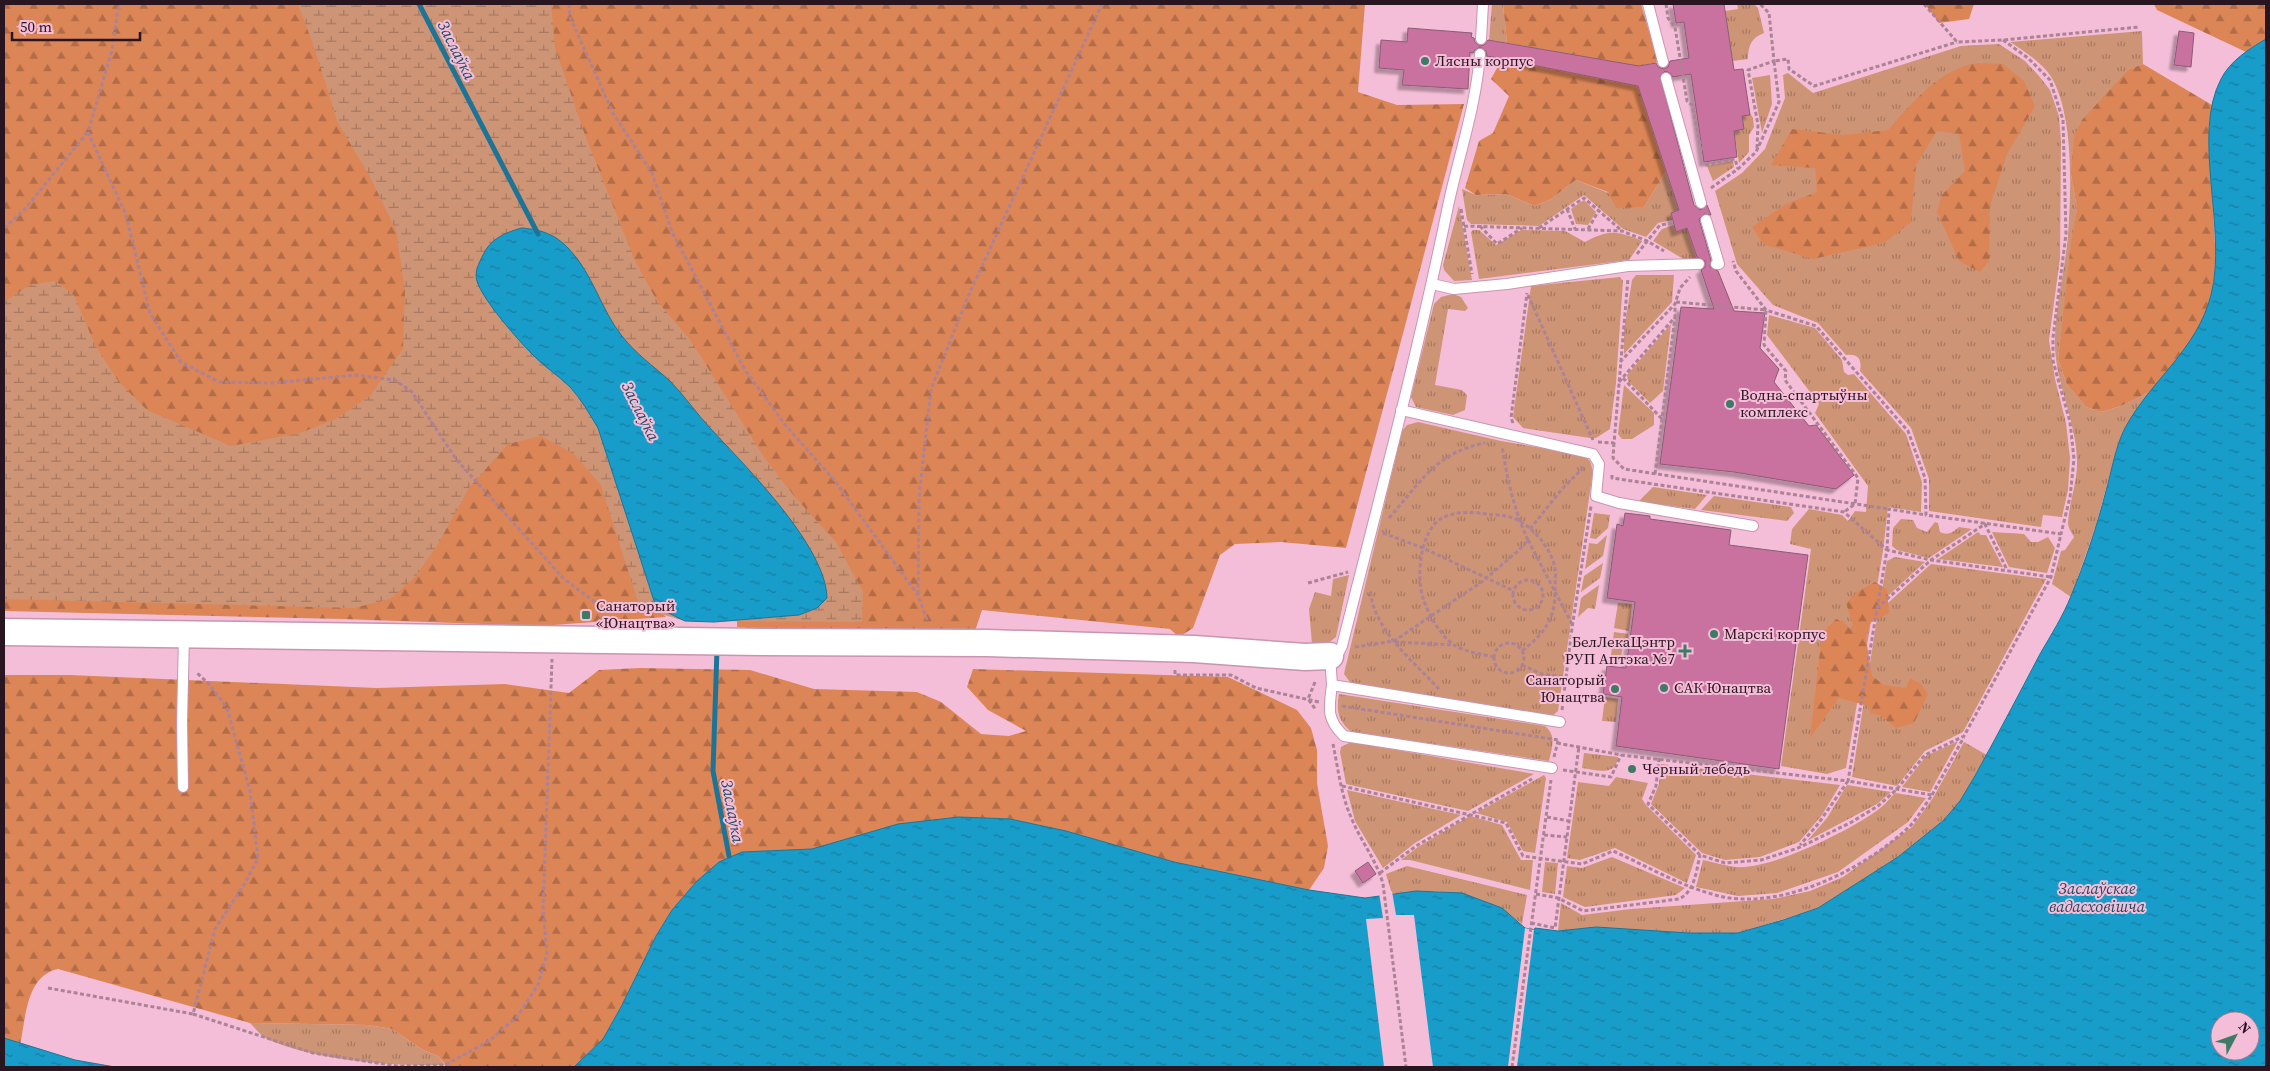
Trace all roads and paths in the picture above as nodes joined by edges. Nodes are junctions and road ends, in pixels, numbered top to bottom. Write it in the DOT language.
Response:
graph roads {
  1 [pos="119,4"];
  2 [pos="569,4"];
  3 [pos="1102,4"];
  4 [pos="1483,4"];
  5 [pos="1648,4"];
  6 [pos="1666,4"];
  7 [pos="1760,4"];
  8 [pos="1924,4"];
  9 [pos="2139,27"];
  10 [pos="1481,38"];
  11 [pos="2003,40"];
  12 [pos="1957,42"];
  13 [pos="1480,54"];
  14 [pos="1774,61"];
  15 [pos="1663,62"];
  16 [pos="1666,78"];
  17 [pos="88,132"];
  18 [pos="1756,152"];
  19 [pos="1705,165"];
  20 [pos="1738,169"];
  21 [pos="1707,172"];
  22 [pos="1708,180"];
  23 [pos="1710,187"];
  24 [pos="1713,196"];
  25 [pos="1701,203"];
  26 [pos="1567,209"];
  27 [pos="1599,210"];
  28 [pos="1706,220"];
  29 [pos="1674,223"];
  30 [pos="1464,226"];
  31 [pos="1480,226"];
  32 [pos="4,228"];
  33 [pos="1522,228"];
  34 [pos="1538,228"];
  35 [pos="1575,230"];
  36 [pos="1588,230"];
  37 [pos="1622,231"];
  38 [pos="1647,241"];
  39 [pos="1730,253"];
  40 [pos="1699,264"];
  41 [pos="1716,264"];
  42 [pos="1630,266"];
  43 [pos="1685,268"];
  44 [pos="1432,284"];
  45 [pos="1528,287"];
  46 [pos="1527,294"];
  47 [pos="1675,303"];
  48 [pos="1766,310"];
  49 [pos="1675,317"];
  50 [pos="1620,362"];
  51 [pos="1623,378"];
  52 [pos="1618,383"];
  53 [pos="1402,410"];
  54 [pos="1662,420"];
  55 [pos="1503,437"];
  56 [pos="1585,440"];
  57 [pos="1594,441"];
  58 [pos="1614,443"];
  59 [pos="1593,454"];
  60 [pos="1613,458"];
  61 [pos="1655,474"];
  62 [pos="1855,504"];
  63 [pos="1890,509"];
  64 [pos="1844,512"];
  65 [pos="1926,515"];
  66 [pos="1520,521"];
  67 [pos="1384,524"];
  68 [pos="1984,524"];
  69 [pos="1753,526"];
  70 [pos="1530,530"];
  71 [pos="1378,531"];
  72 [pos="2061,534"];
  73 [pos="1528,540"];
  74 [pos="1423,548"];
  75 [pos="1887,550"];
  76 [pos="1931,560"];
  77 [pos="1354,570"];
  78 [pos="2007,570"];
  79 [pos="2051,577"];
  80 [pos="1487,578"];
  81 [pos="1308,583"];
  82 [pos="1369,589"];
  83 [pos="1514,591"];
  84 [pos="1556,592"];
  85 [pos="918,595"];
  86 [pos="1876,608"];
  87 [pos="1431,616"];
  88 [pos="1573,626"];
  89 [pos="4,632"];
  90 [pos="184,634"];
  91 [pos="552,640"];
  92 [pos="612,640"];
  93 [pos="1394,642"];
  94 [pos="936,644"];
  95 [pos="1454,645"];
  96 [pos="1176,649"];
  97 [pos="1336,651"];
  98 [pos="1522,651"];
  99 [pos="1494,657"];
  100 [pos="1522,664"];
  101 [pos="183,666"];
  102 [pos="1566,677"];
  103 [pos="1315,682"];
  104 [pos="1332,685"];
  105 [pos="1441,692"];
  106 [pos="1308,699"];
  107 [pos="1329,704"];
  108 [pos="1318,712"];
  109 [pos="1560,722"];
  110 [pos="1331,734"];
  111 [pos="1964,736"];
  112 [pos="1579,746"];
  113 [pos="1621,755"];
  114 [pos="1659,758"];
  115 [pos="1552,768"];
  116 [pos="1576,772"];
  117 [pos="1848,781"];
  118 [pos="1342,786"];
  119 [pos="184,787"];
  120 [pos="1897,789"];
  121 [pos="1932,795"];
  122 [pos="1470,814"];
  123 [pos="1546,817"];
  124 [pos="1569,821"];
  125 [pos="1544,835"];
  126 [pos="1567,837"];
  127 [pos="1798,848"];
  128 [pos="1700,855"];
  129 [pos="1563,862"];
  130 [pos="1380,873"];
  131 [pos="1692,887"];
  132 [pos="1536,894"];
  133 [pos="1558,898"];
  134 [pos="1531,924"];
  135 [pos="48,988"];
  136 [pos="193,1014"];
  137 [pos="1406,1067"];
  1 -- 17 [label="path"];
  2 -- 85 [label="path"];
  3 -- 85 [label="path"];
  4 -- 10 [label="lane"];
  5 -- 15 [label="lane"];
  6 -- 19 [label="path"];
  7 -- 14 [label="path"];
  8 -- 12 [label="path"];
  9 -- 11 [label="path"];
  11 -- 12 [label="path"];
  11 -- 72 [label="path"];
  12 -- 14 [label="path"];
  13 -- 44 [label="lane"];
  14 -- 18 [label="path"];
  14 -- 18 [label="path"];
  16 -- 25 [label="lane"];
  17 -- 32 [label="path"];
  17 -- 92 [label="path"];
  18 -- 20 [label="path"];
  19 -- 20 [label="path"];
  19 -- 21 [label="path"];
  20 -- 23 [label="path"];
  22 -- 23 [label="path"];
  23 -- 24 [label="path"];
  26 -- 27 [label="path"];
  26 -- 34 [label="path"];
  26 -- 35 [label="path"];
  27 -- 36 [label="path"];
  27 -- 37 [label="path"];
  28 -- 41 [label="lane"];
  29 -- 38 [label="path"];
  30 -- 31 [label="path"];
  31 -- 33 [label="path"];
  31 -- 33 [label="path"];
  33 -- 34 [label="path"];
  34 -- 35 [label="path"];
  35 -- 36 [label="path"];
  36 -- 37 [label="path"];
  37 -- 38 [label="path"];
  38 -- 42 [label="path"];
  38 -- 43 [label="path"];
  39 -- 48 [label="path"];
  40 -- 43 [label="lane"];
  42 -- 43 [label="lane"];
  42 -- 44 [label="lane"];
  42 -- 50 [label="path"];
  43 -- 47 [label="path"];
  44 -- 53 [label="lane"];
  45 -- 46 [label="path"];
  46 -- 55 [label="path"];
  46 -- 57 [label="path"];
  47 -- 48 [label="path"];
  47 -- 49 [label="path"];
  47 -- 50 [label="path"];
  48 -- 62 [label="path"];
  48 -- 65 [label="path"];
  49 -- 51 [label="path"];
  49 -- 54 [label="path"];
  50 -- 52 [label="path"];
  51 -- 52 [label="path"];
  51 -- 54 [label="path"];
  52 -- 58 [label="path"];
  53 -- 55 [label="lane"];
  53 -- 97 [label="lane"];
  54 -- 61 [label="path"];
  55 -- 59 [label="lane"];
  55 -- 66 [label="path"];
  55 -- 67 [label="path"];
  56 -- 57 [label="path"];
  57 -- 58 [label="path"];
  57 -- 59 [label="path"];
  58 -- 60 [label="path"];
  59 -- 69 [label="lane"];
  59 -- 70 [label="path"];
  60 -- 61 [label="path"];
  60 -- 64 [label="path"];
  61 -- 62 [label="path"];
  62 -- 63 [label="path"];
  62 -- 64 [label="path"];
  63 -- 65 [label="path"];
  63 -- 75 [label="path"];
  64 -- 75 [label="path"];
  65 -- 68 [label="path"];
  66 -- 70 [label="path"];
  66 -- 73 [label="path"];
  66 -- 74 [label="path"];
  68 -- 72 [label="path"];
  68 -- 76 [label="path"];
  68 -- 78 [label="path"];
  70 -- 84 [label="path"];
  71 -- 74 [label="path"];
  72 -- 79 [label="path"];
  73 -- 80 [label="path"];
  73 -- 84 [label="path"];
  74 -- 80 [label="path"];
  74 -- 87 [label="path"];
  75 -- 76 [label="path"];
  75 -- 86 [label="path"];
  76 -- 78 [label="path"];
  76 -- 86 [label="path"];
  77 -- 81 [label="path"];
  78 -- 79 [label="path"];
  79 -- 111 [label="path"];
  80 -- 83 [label="path"];
  80 -- 87 [label="path"];
  82 -- 93 [label="path"];
  83 -- 83 [label="path"];
  84 -- 88 [label="path"];
  84 -- 98 [label="path"];
  85 -- 94 [label="path"];
  86 -- 117 [label="path"];
  87 -- 93 [label="path"];
  87 -- 95 [label="path"];
  89 -- 90 [label="street"];
  90 -- 91 [label="street"];
  90 -- 101 [label="lane"];
  91 -- 92 [label="street"];
  91 -- 136 [label="path"];
  92 -- 94 [label="street"];
  93 -- 95 [label="path"];
  93 -- 97 [label="path"];
  93 -- 105 [label="path"];
  94 -- 96 [label="street"];
  95 -- 99 [label="path"];
  96 -- 97 [label="street"];
  96 -- 106 [label="path"];
  97 -- 104 [label="lane"];
  98 -- 99 [label="path"];
  98 -- 100 [label="path"];
  99 -- 100 [label="path"];
  100 -- 102 [label="path"];
  101 -- 119 [label="lane"];
  101 -- 136 [label="path"];
  103 -- 106 [label="path"];
  104 -- 107 [label="lane"];
  104 -- 109 [label="lane"];
  106 -- 107 [label="path"];
  106 -- 108 [label="path"];
  107 -- 112 [label="path"];
  107 -- 115 [label="lane"];
  110 -- 118 [label="path"];
  111 -- 120 [label="path"];
  111 -- 121 [label="path"];
  112 -- 113 [label="path"];
  112 -- 116 [label="path"];
  113 -- 114 [label="path"];
  113 -- 116 [label="path"];
  114 -- 117 [label="path"];
  114 -- 128 [label="path"];
  115 -- 116 [label="path"];
  115 -- 122 [label="path"];
  116 -- 124 [label="path"];
  117 -- 120 [label="path"];
  117 -- 127 [label="path"];
  118 -- 122 [label="path"];
  118 -- 130 [label="path"];
  120 -- 121 [label="path"];
  120 -- 127 [label="path"];
  121 -- 131 [label="path"];
  122 -- 129 [label="path"];
  122 -- 130 [label="path"];
  123 -- 124 [label="path"];
  124 -- 126 [label="path"];
  125 -- 126 [label="path"];
  126 -- 129 [label="path"];
  127 -- 128 [label="path"];
  128 -- 131 [label="path"];
  129 -- 131 [label="path"];
  129 -- 133 [label="path"];
  130 -- 137 [label="path"];
  131 -- 133 [label="path"];
  132 -- 133 [label="path"];
  133 -- 134 [label="path"];
  135 -- 136 [label="path"];
}
